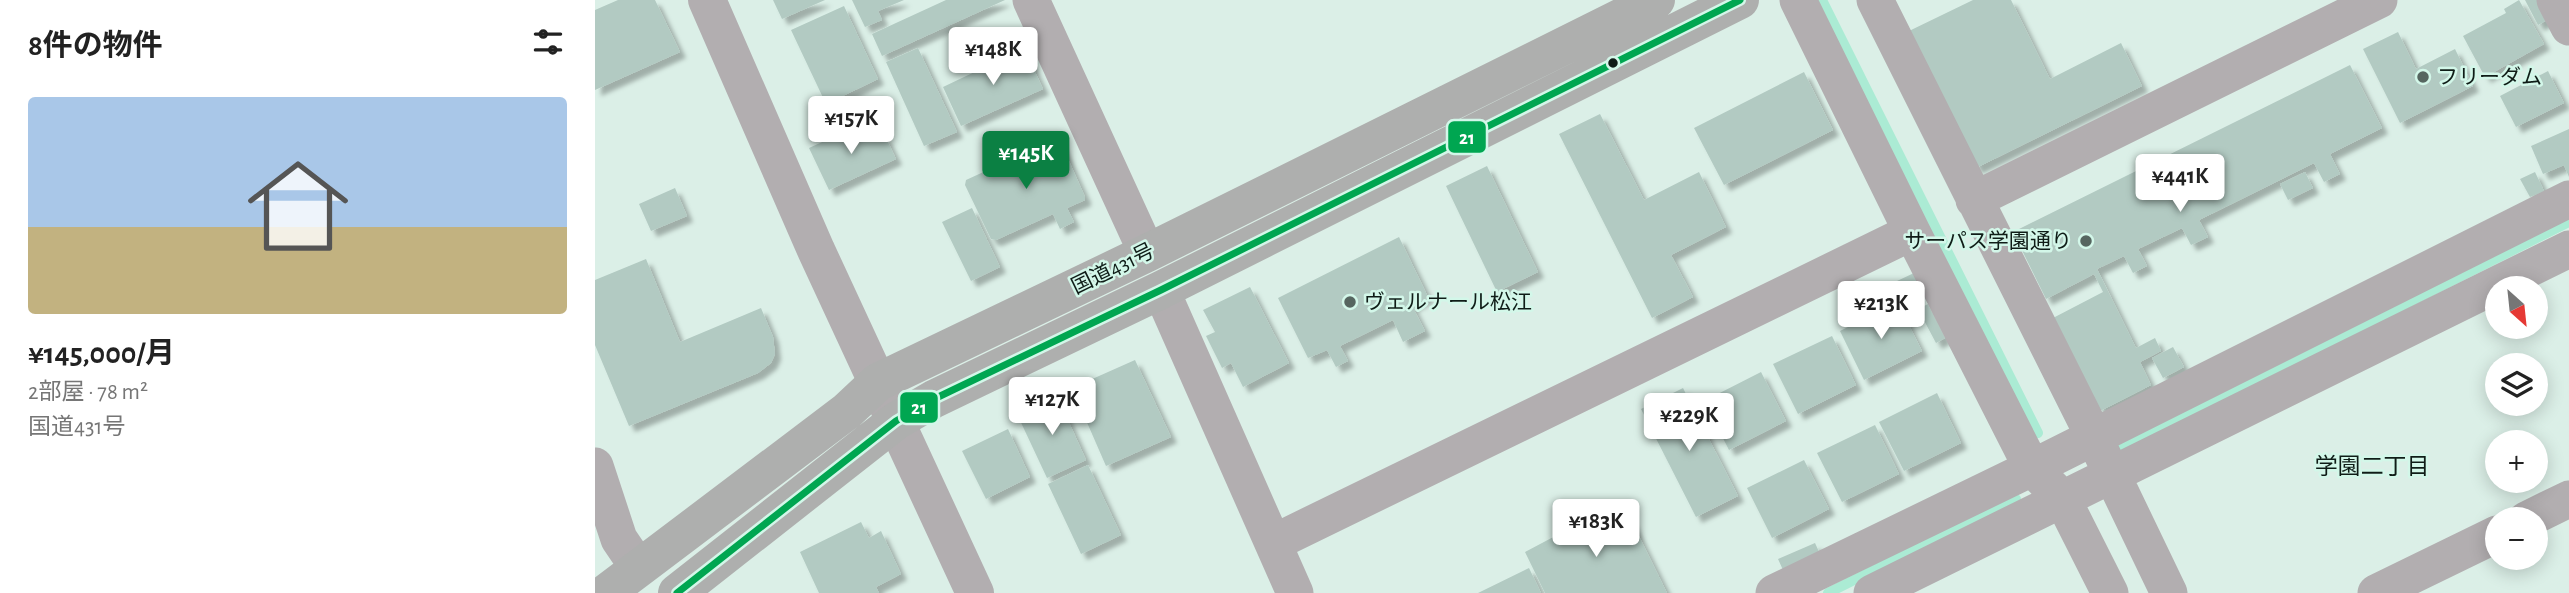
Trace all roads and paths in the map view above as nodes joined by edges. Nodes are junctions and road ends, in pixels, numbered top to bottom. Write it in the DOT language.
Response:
graph roads {
  1 [pos="708,0"];
  2 [pos="1031,0"];
  3 [pos="1655,0"];
  4 [pos="1740,0"];
  5 [pos="1798,0"];
  6 [pos="1874,0"];
  7 [pos="2379,0"];
  8 [pos="2555,0"];
  9 [pos="2569,27"];
  10 [pos="2569,199"];
  11 [pos="1973,200"];
  12 [pos="1912,232"];
  13 [pos="2569,249"];
  14 [pos="1147,253"];
  15 [pos="1161,290"];
  16 [pos="877,382"];
  17 [pos="896,421"];
  18 [pos="2093,435"];
  19 [pos="595,466"];
  20 [pos="2032,468"];
  21 [pos="2111,476"];
  22 [pos="2062,498"];
  23 [pos="2569,499"];
  24 [pos="2548,509"];
  25 [pos="2485,540"];
  26 [pos="1273,543"];
  27 [pos="639,567"];
  28 [pos="606,593"];
  29 [pos="677,593"];
  30 [pos="975,593"];
  31 [pos="1295,593"];
  32 [pos="1775,593"];
  33 [pos="1873,593"];
  34 [pos="2110,593"];
  35 [pos="2169,593"];
  36 [pos="2377,593"];
  1 -- 16 [label="street"];
  2 -- 14 [label="street"];
  3 -- 14 [label="highway, 国道431号"];
  4 -- 15 [label="highway, 国道431号"];
  5 -- 12 [label="street"];
  6 -- 11 [label="street"];
  7 -- 11 [label="street"];
  8 -- 9 [label="street"];
  10 -- 18 [label="street"];
  11 -- 18 [label="street"];
  12 -- 20 [label="street"];
  12 -- 26 [label="street"];
  13 -- 21 [label="street"];
  14 -- 16 [label="highway, 国道431号"];
  15 -- 17 [label="highway, 国道431号"];
  15 -- 26 [label="street"];
  16 -- 17 [label="street"];
  16 -- 27 [label="highway, 国道431号"];
  17 -- 29 [label="highway, 国道431号"];
  17 -- 30 [label="street"];
  18 -- 20 [label="street"];
  18 -- 21 [label="street"];
  19 -- 27 [label="street"];
  20 -- 22 [label="street"];
  20 -- 32 [label="street"];
  21 -- 22 [label="street"];
  21 -- 35 [label="street"];
  22 -- 33 [label="street"];
  22 -- 34 [label="street"];
  23 -- 24 [label="street"];
  25 -- 36 [label="street"];
  26 -- 31 [label="street"];
  27 -- 28 [label="highway, 国道431号"];
}
